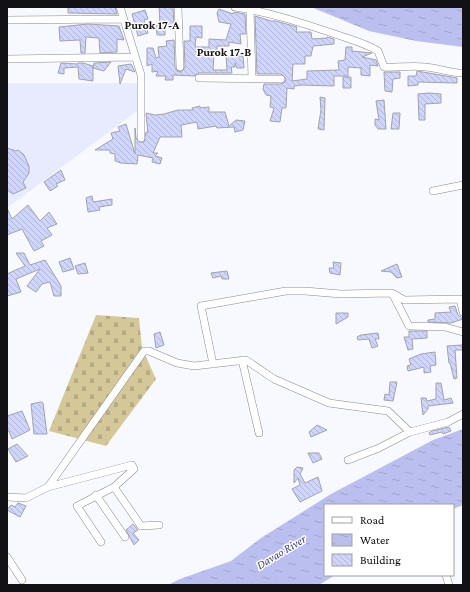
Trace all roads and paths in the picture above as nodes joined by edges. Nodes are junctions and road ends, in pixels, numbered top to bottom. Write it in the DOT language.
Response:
graph roads {
  1 [pos="120,7"];
  2 [pos="178,7"];
  3 [pos="234,7"];
  4 [pos="250,9"];
  5 [pos="123,19"];
  6 [pos="7,20"];
  7 [pos="135,57"];
  8 [pos="7,58"];
  9 [pos="180,67"];
  10 [pos="463,73"];
  11 [pos="199,78"];
  12 [pos="252,79"];
  13 [pos="281,79"];
  14 [pos="141,138"];
  15 [pos="463,185"];
  16 [pos="433,191"];
  17 [pos="394,294"];
  18 [pos="463,312"];
  19 [pos="463,332"];
  20 [pos="242,360"];
  21 [pos="213,364"];
  22 [pos="463,414"];
  23 [pos="410,432"];
  24 [pos="259,433"];
  25 [pos="348,460"];
  26 [pos="48,487"];
  27 [pos="114,487"];
  28 [pos="96,495"];
  29 [pos="7,497"];
  30 [pos="159,525"];
  31 [pos="125,537"];
  32 [pos="101,542"];
  33 [pos="7,557"];
  34 [pos="22,580"];
  1 -- 5 [label="street"];
  2 -- 9 [label="street"];
  3 -- 4 [label="street"];
  4 -- 10 [label="street"];
  4 -- 12 [label="street"];
  5 -- 6 [label="street"];
  5 -- 7 [label="street"];
  7 -- 8 [label="street"];
  7 -- 14 [label="street"];
  11 -- 12 [label="street"];
  12 -- 13 [label="street"];
  15 -- 16 [label="street"];
  17 -- 18 [label="street"];
  17 -- 19 [label="street"];
  17 -- 21 [label="street"];
  20 -- 21 [label="street"];
  20 -- 23 [label="street"];
  20 -- 24 [label="street"];
  21 -- 26 [label="street"];
  22 -- 23 [label="street"];
  23 -- 25 [label="street"];
  26 -- 27 [label="street"];
  26 -- 29 [label="street"];
  27 -- 28 [label="street"];
  27 -- 30 [label="street"];
  28 -- 31 [label="street"];
  28 -- 32 [label="street"];
  33 -- 34 [label="street"];
}
